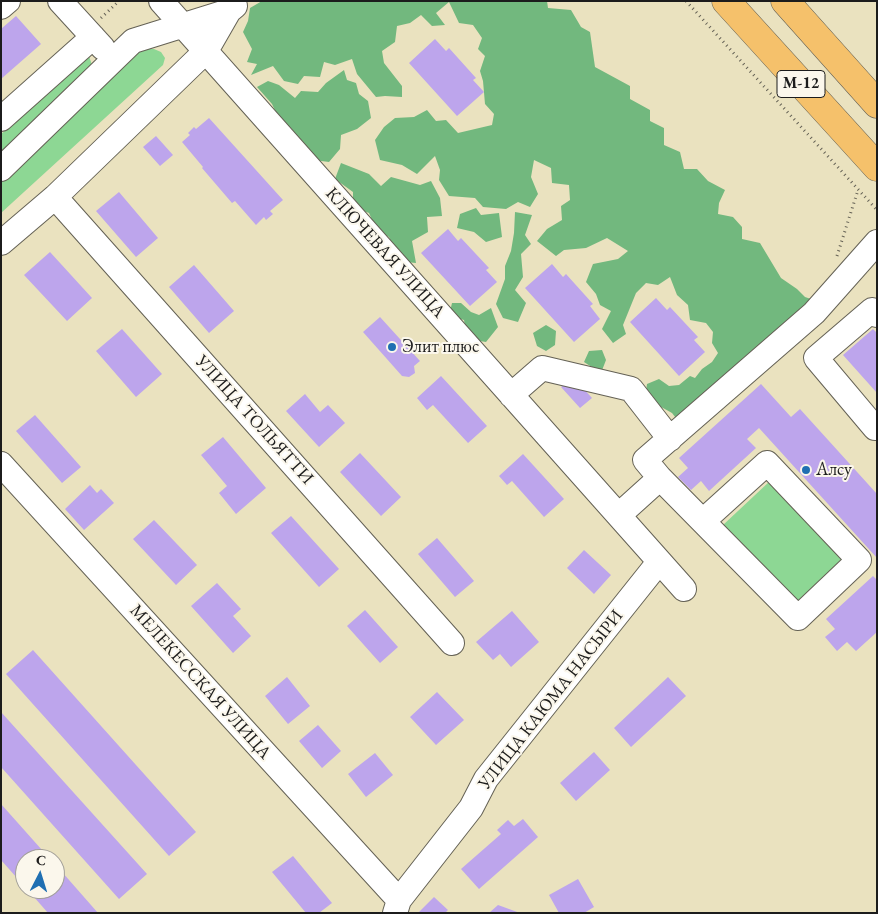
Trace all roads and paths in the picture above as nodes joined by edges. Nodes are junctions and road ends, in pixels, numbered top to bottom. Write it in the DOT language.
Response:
graph roads {
  1 [pos="8,1"];
  2 [pos="60,1"];
  3 [pos="161,1"];
  4 [pos="686,1"];
  5 [pos="726,1"];
  6 [pos="786,1"];
  7 [pos="235,6"];
  8 [pos="1,7"];
  9 [pos="182,24"];
  10 [pos="93,36"];
  11 [pos="206,51"];
  12 [pos="114,59"];
  13 [pos="877,104"];
  14 [pos="1,119"];
  15 [pos="877,167"];
  16 [pos="1,169"];
  17 [pos="858,190"];
  18 [pos="55,197"];
  19 [pos="877,210"];
  20 [pos="877,242"];
  21 [pos="1,244"];
  22 [pos="836,260"];
  23 [pos="814,313"];
  24 [pos="877,315"];
  25 [pos="837,339"];
  26 [pos="512,395"];
  27 [pos="877,428"];
  28 [pos="670,439"];
  29 [pos="1,464"];
  30 [pos="660,478"];
  31 [pos="619,515"];
  32 [pos="702,521"];
  33 [pos="659,562"];
  34 [pos="684,589"];
  35 [pos="452,643"];
  36 [pos="397,906"];
  1 -- 8 [label="street"];
  2 -- 10 [label="street"];
  3 -- 9 [label="street, КЛЮЧЕВАЯ УЛИЦА"];
  4 -- 17 [label="path"];
  5 -- 15 [label="main road, М-12"];
  6 -- 13 [label="main road, М-12"];
  7 -- 9 [label="street"];
  7 -- 11 [label="street"];
  9 -- 11 [label="street, КЛЮЧЕВАЯ УЛИЦА"];
  9 -- 12 [label="street"];
  10 -- 12 [label="street"];
  10 -- 14 [label="street"];
  11 -- 18 [label="street"];
  11 -- 26 [label="street, КЛЮЧЕВАЯ УЛИЦА"];
  12 -- 16 [label="street"];
  17 -- 19 [label="path"];
  17 -- 22 [label="path"];
  18 -- 21 [label="street"];
  18 -- 35 [label="street, УЛИЦА ТОЛЬЯТТИ"];
  20 -- 23 [label="street"];
  23 -- 25 [label="street"];
  23 -- 28 [label="street"];
  24 -- 25 [label="street"];
  25 -- 27 [label="street"];
  26 -- 28 [label="street"];
  26 -- 31 [label="street, КЛЮЧЕВАЯ УЛИЦА"];
  28 -- 30 [label="street"];
  29 -- 36 [label="street, МЕЛЕКЕССКАЯ УЛИЦА"];
  30 -- 31 [label="street"];
  30 -- 32 [label="street"];
  31 -- 33 [label="street, КЛЮЧЕВАЯ УЛИЦА"];
  32 -- 32 [label="street"];
  33 -- 34 [label="street, КЛЮЧЕВАЯ УЛИЦА"];
  33 -- 36 [label="street, УЛИЦА КАЮМА НАСЫРИ"];
}
